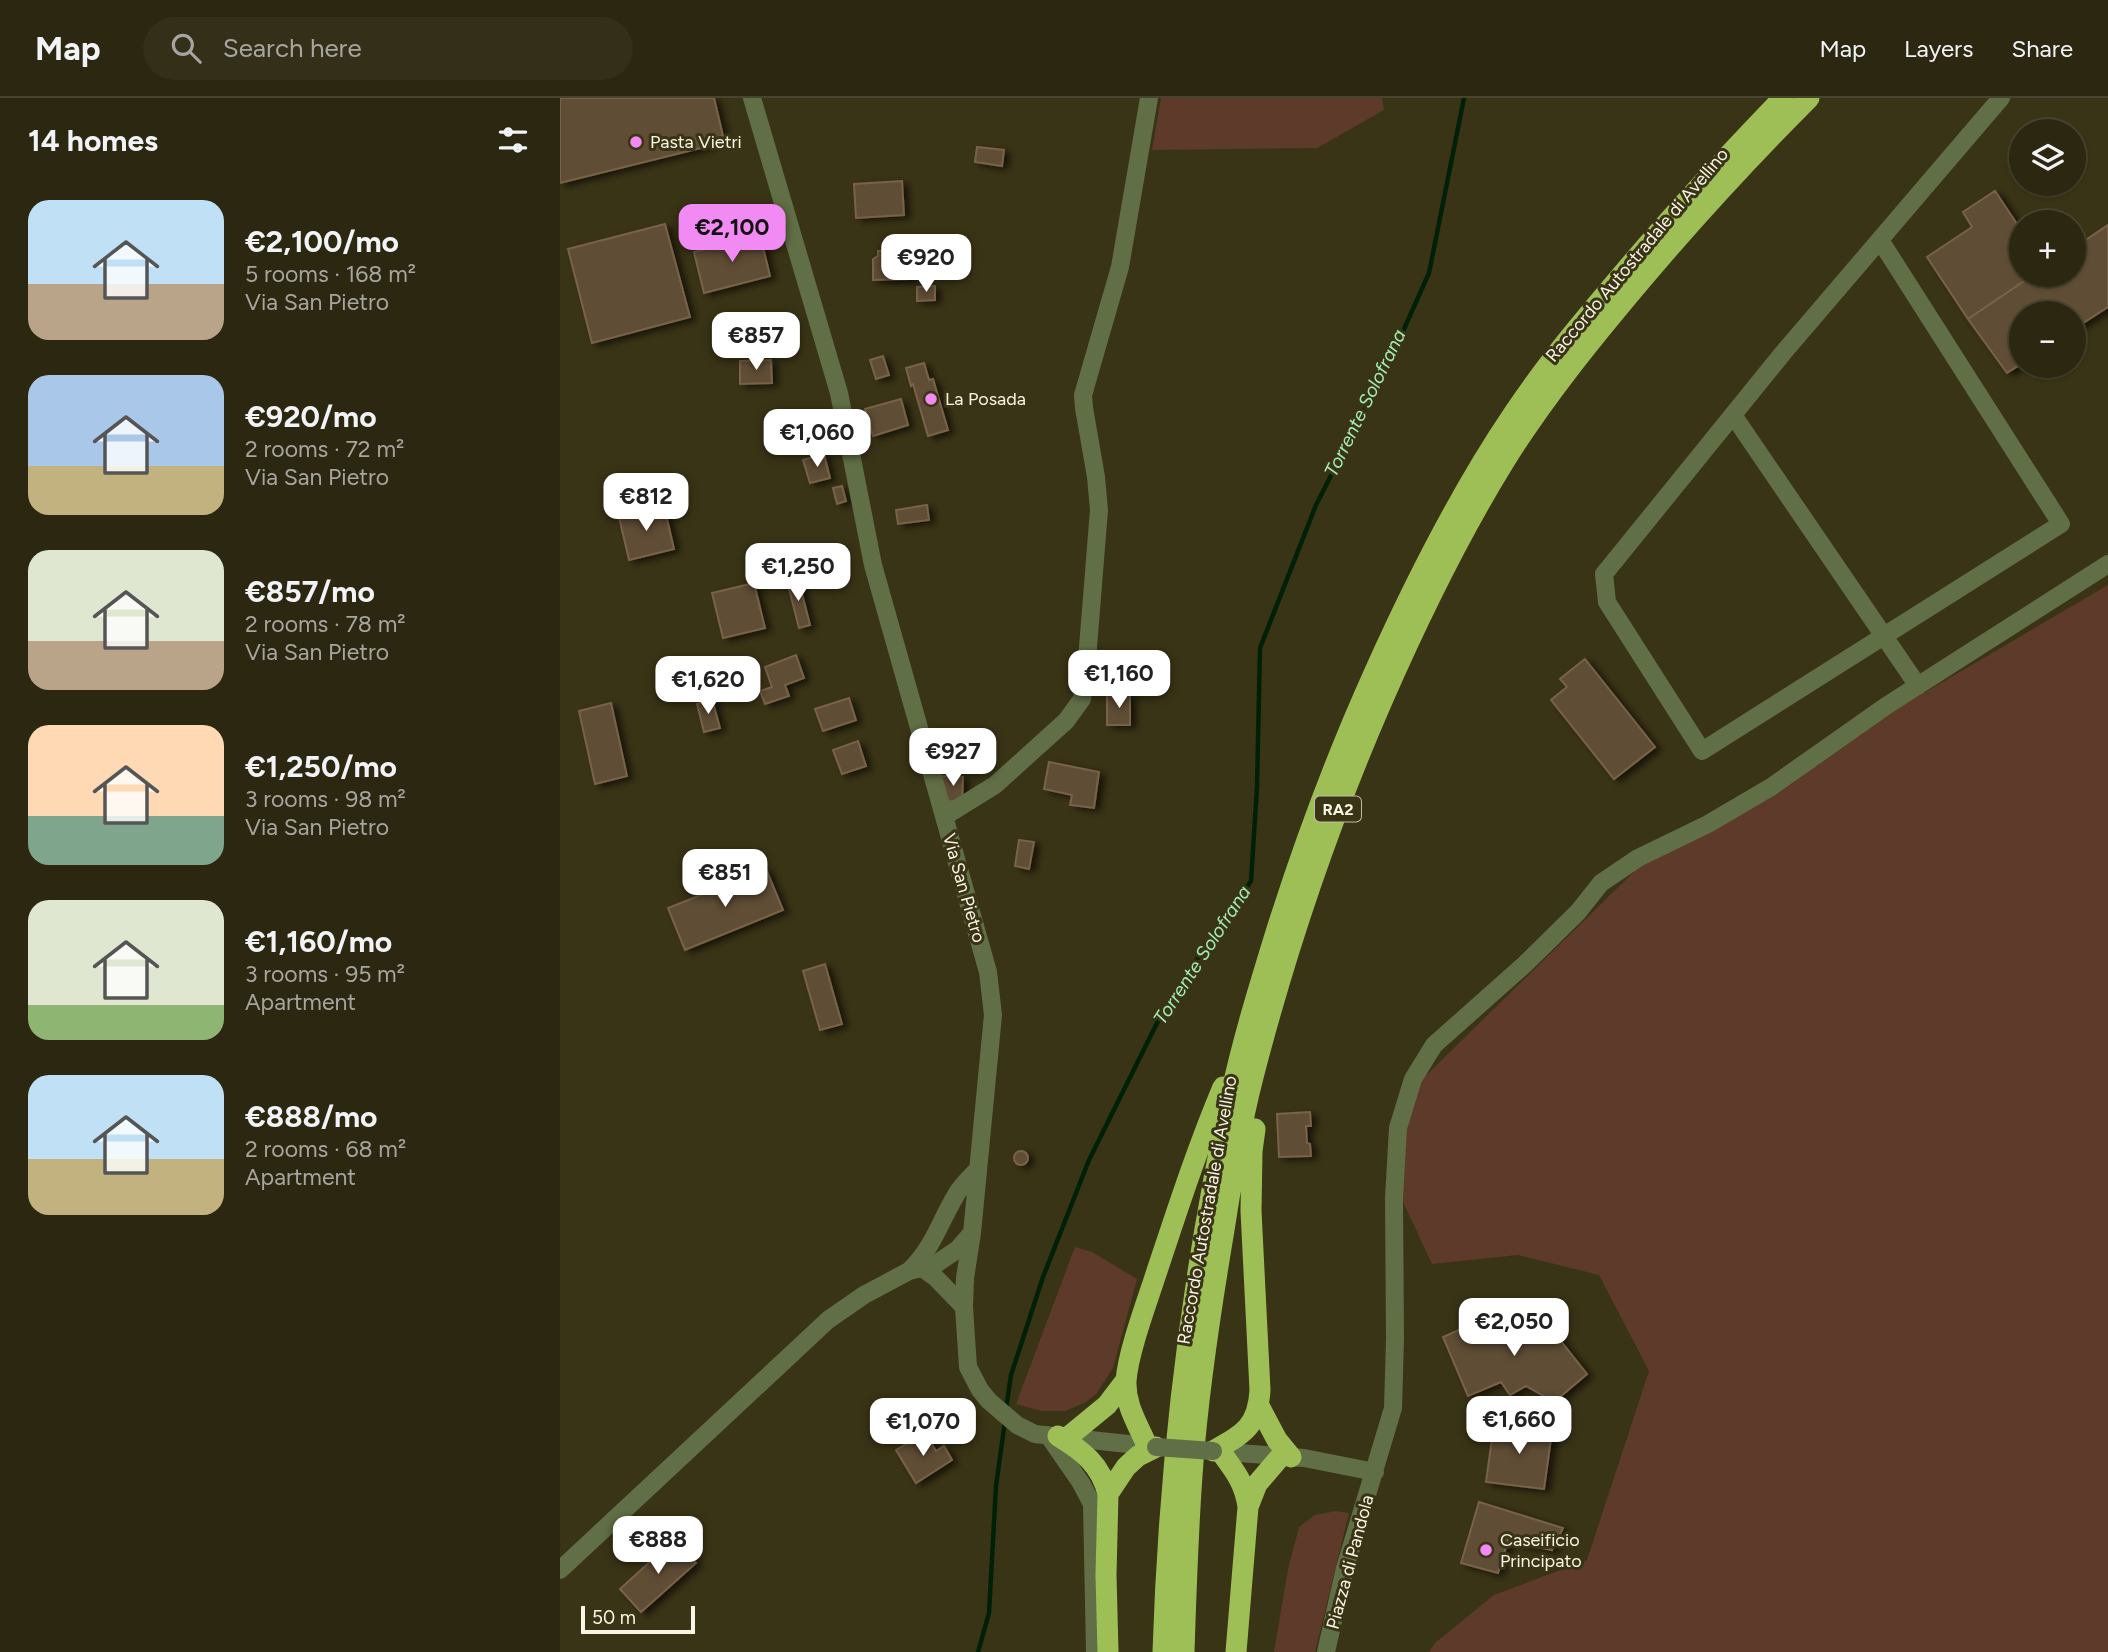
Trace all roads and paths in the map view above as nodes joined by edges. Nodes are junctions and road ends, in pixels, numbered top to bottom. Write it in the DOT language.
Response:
graph roads {
  1 [pos="752,98"];
  2 [pos="1149,98"];
  3 [pos="1783,98"];
  4 [pos="1809,98"];
  5 [pos="2001,98"];
  6 [pos="1880,240"];
  7 [pos="1733,415"];
  8 [pos="2108,564"];
  9 [pos="1884,636"];
  10 [pos="1918,686"];
  11 [pos="944,816"];
  12 [pos="1274,1005"];
  13 [pos="1247,1031"];
  14 [pos="978,1169"];
  15 [pos="972,1233"];
  16 [pos="934,1240"];
  17 [pos="915,1270"];
  18 [pos="964,1307"];
  19 [pos="1126,1380"];
  20 [pos="1259,1406"];
  21 [pos="1058,1436"];
  22 [pos="1152,1446"];
  23 [pos="1217,1451"];
  24 [pos="1286,1456"];
  25 [pos="1375,1472"];
  26 [pos="1108,1494"];
  27 [pos="1248,1507"];
  28 [pos="560,1570"];
  29 [pos="1095,1652"];
  30 [pos="1108,1652"];
  31 [pos="1163,1652"];
  32 [pos="1184,1652"];
  33 [pos="1236,1652"];
  34 [pos="1326,1652"];
  1 -- 11 [label="street, Via San Pietro"];
  2 -- 11 [label="street"];
  3 -- 13 [label="highway, Raccordo Autostradale di Avellino / RA2"];
  4 -- 12 [label="highway, Raccordo Autostradale di Avellino / RA2"];
  5 -- 6 [label="street"];
  6 -- 7 [label="street"];
  6 -- 9 [label="street"];
  7 -- 9 [label="street"];
  7 -- 9 [label="street"];
  8 -- 10 [label="street, Piazza di Pandola"];
  9 -- 10 [label="street"];
  10 -- 25 [label="street, Piazza di Pandola"];
  11 -- 14 [label="street, Via San Pietro"];
  12 -- 20 [label="highway"];
  12 -- 32 [label="highway, Raccordo Autostradale di Avellino / RA2"];
  13 -- 19 [label="highway"];
  13 -- 31 [label="highway, Raccordo Autostradale di Avellino / RA2"];
  14 -- 15 [label="street, Via San Pietro"];
  14 -- 16 [label="street"];
  15 -- 16 [label="street"];
  15 -- 17 [label="street"];
  15 -- 18 [label="street, Via San Pietro"];
  16 -- 17 [label="street"];
  17 -- 18 [label="street"];
  17 -- 28 [label="street"];
  18 -- 21 [label="street, Via San Pietro"];
  19 -- 21 [label="highway"];
  19 -- 22 [label="highway"];
  20 -- 23 [label="highway"];
  20 -- 24 [label="highway"];
  21 -- 22 [label="street"];
  21 -- 26 [label="highway"];
  21 -- 29 [label="street"];
  22 -- 23 [label="street, bridge"];
  22 -- 26 [label="highway"];
  23 -- 24 [label="street"];
  23 -- 27 [label="highway"];
  24 -- 25 [label="street"];
  24 -- 27 [label="highway"];
  25 -- 34 [label="street, Piazza di Pandola"];
  26 -- 30 [label="highway"];
  27 -- 33 [label="highway"];
}
